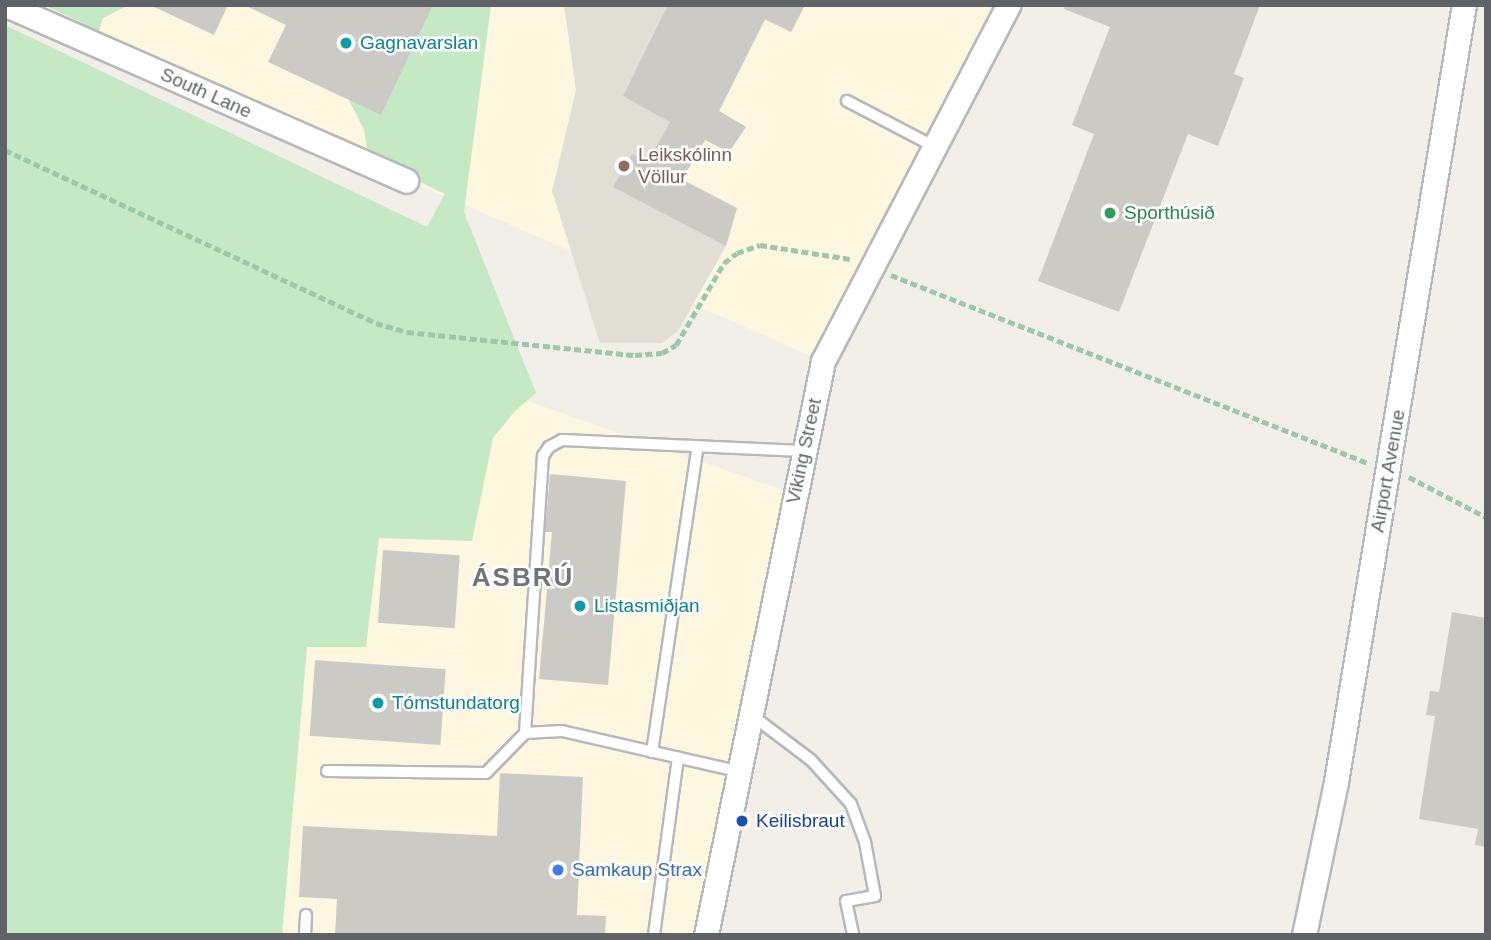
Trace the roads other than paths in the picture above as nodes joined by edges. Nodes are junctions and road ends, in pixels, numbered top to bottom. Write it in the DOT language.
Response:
graph roads {
  1 [pos="6,5"];
  2 [pos="1008,5"];
  3 [pos="1464,5"];
  4 [pos="847,101"];
  5 [pos="935,147"];
  6 [pos="406,181"];
  7 [pos="698,446"];
  8 [pos="803,451"];
  9 [pos="750,714"];
  10 [pos="525,733"];
  11 [pos="652,752"];
  12 [pos="678,758"];
  13 [pos="327,771"];
  14 [pos="737,771"];
  15 [pos="306,915"];
  16 [pos="305,935"];
  17 [pos="654,935"];
  18 [pos="706,935"];
  19 [pos="853,935"];
  20 [pos="1304,935"];
  1 -- 6 [label="street, South Lane"];
  2 -- 5 [label="street, Viking Street"];
  3 -- 20 [label="street, Airport Avenue"];
  4 -- 5 [label="lane"];
  5 -- 8 [label="street, Viking Street"];
  7 -- 8 [label="lane"];
  7 -- 10 [label="lane"];
  7 -- 11 [label="lane"];
  8 -- 9 [label="street, Viking Street"];
  9 -- 14 [label="street, Viking Street"];
  9 -- 19 [label="lane"];
  10 -- 11 [label="lane"];
  10 -- 13 [label="lane"];
  11 -- 12 [label="lane"];
  12 -- 14 [label="lane"];
  12 -- 17 [label="lane"];
  14 -- 18 [label="street, Viking Street"];
  15 -- 16 [label="lane"];
}
